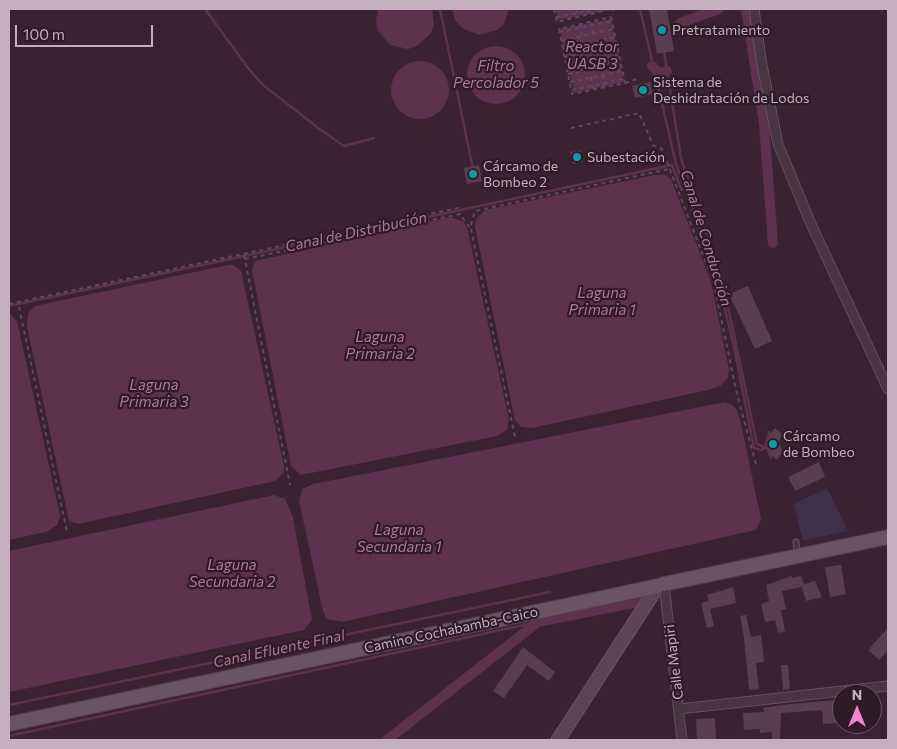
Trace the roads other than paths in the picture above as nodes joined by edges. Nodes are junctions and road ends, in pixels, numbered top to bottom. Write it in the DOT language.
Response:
graph roads {
  1 [pos="754,9"];
  2 [pos="888,389"];
  3 [pos="888,538"];
  4 [pos="661,585"];
  5 [pos="888,686"];
  6 [pos="679,710"];
  7 [pos="9,724"];
  8 [pos="558,740"];
  9 [pos="682,740"];
  1 -- 2 [label="street"];
  3 -- 4 [label="main road, Camino Cochabamba-Caico"];
  4 -- 6 [label="street, Calle Mapiri"];
  4 -- 7 [label="main road, Camino Cochabamba-Caico"];
  4 -- 8 [label="main road"];
  5 -- 6 [label="street"];
  6 -- 9 [label="street, Calle Mapiri"];
}
